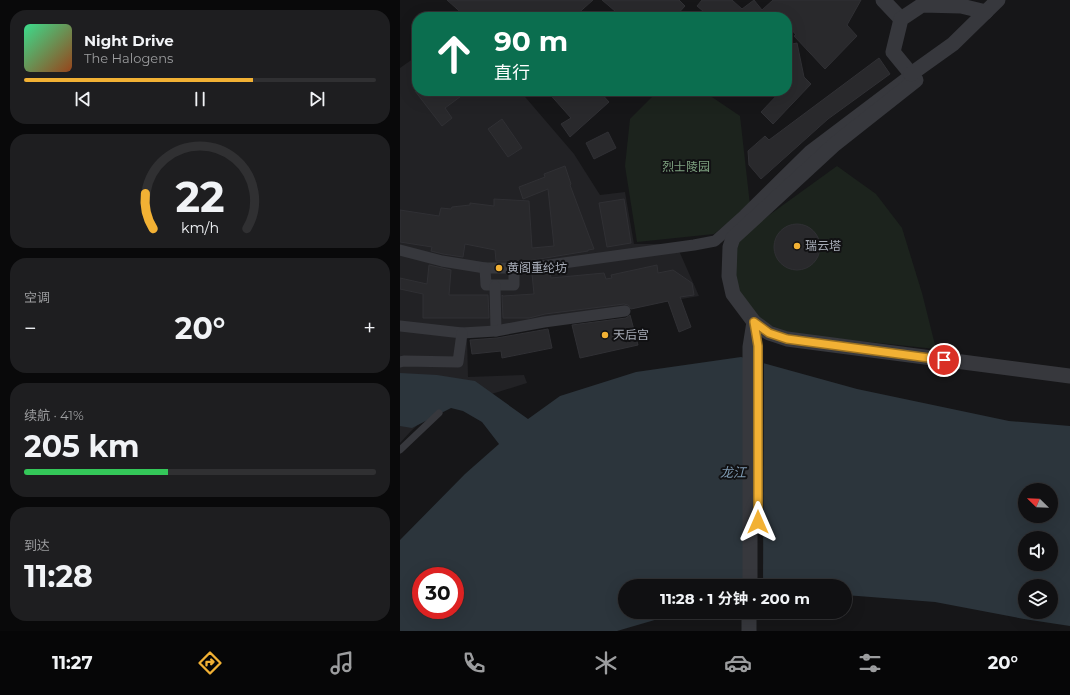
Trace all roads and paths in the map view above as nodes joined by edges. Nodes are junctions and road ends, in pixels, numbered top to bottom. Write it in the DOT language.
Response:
graph roads {
  1 [pos="883,0"];
  2 [pos="998,0"];
  3 [pos="986,12"];
  4 [pos="901,19"];
  5 [pos="911,74"];
  6 [pos="400,250"];
  7 [pos="485,268"];
  8 [pos="514,268"];
  9 [pos="495,286"];
  10 [pos="625,311"];
  11 [pos="754,322"];
  12 [pos="400,326"];
  13 [pos="496,331"];
  14 [pos="462,333"];
  15 [pos="754,346"];
  16 [pos="400,362"];
  17 [pos="1070,376"];
  18 [pos="439,413"];
  19 [pos="400,450"];
  20 [pos="750,579"];
  21 [pos="758,579"];
  22 [pos="750,619"];
  23 [pos="758,619"];
  24 [pos="749,631"];
  25 [pos="758,631"];
  1 -- 4 [label="street"];
  2 -- 3 [label="street"];
  3 -- 4 [label="street"];
  3 -- 5 [label="street"];
  4 -- 5 [label="street"];
  5 -- 8 [label="street"];
  5 -- 11 [label="street"];
  6 -- 7 [label="street"];
  7 -- 8 [label="street"];
  7 -- 9 [label="street"];
  8 -- 9 [label="street"];
  9 -- 13 [label="street"];
  10 -- 13 [label="street"];
  11 -- 15 [label="street"];
  11 -- 17 [label="street"];
  12 -- 14 [label="street"];
  13 -- 14 [label="street"];
  14 -- 16 [label="street"];
  15 -- 20 [label="street"];
  15 -- 21 [label="street"];
  18 -- 19 [label="lane"];
  22 -- 24 [label="street"];
  23 -- 25 [label="street"];
}
